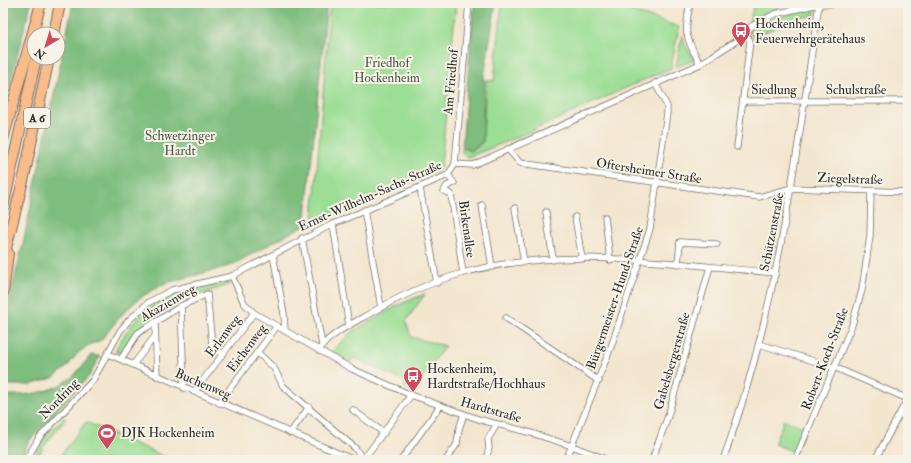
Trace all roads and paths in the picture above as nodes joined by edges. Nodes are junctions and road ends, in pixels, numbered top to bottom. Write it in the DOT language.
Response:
graph roads {
  1 [pos="42,3"];
  2 [pos="45,3"];
  3 [pos="60,3"];
  4 [pos="469,3"];
  5 [pos="690,3"];
  6 [pos="798,3"];
  7 [pos="833,3"];
  8 [pos="856,3"];
  9 [pos="819,4"];
  10 [pos="804,6"];
  11 [pos="41,26"];
  12 [pos="56,26"];
  13 [pos="745,32"];
  14 [pos="700,64"];
  15 [pos="34,66"];
  16 [pos="47,66"];
  17 [pos="655,84"];
  18 [pos="743,101"];
  19 [pos="805,101"];
  20 [pos="908,101"];
  21 [pos="3,139"];
  22 [pos="737,146"];
  23 [pos="508,149"];
  24 [pos="455,164"];
  25 [pos="448,175"];
  26 [pos="658,183"];
  27 [pos="420,188"];
  28 [pos="792,188"];
  29 [pos="871,192"];
  30 [pos="908,192"];
  31 [pos="482,205"];
  32 [pos="3,207"];
  33 [pos="515,208"];
  34 [pos="364,210"];
  35 [pos="546,212"];
  36 [pos="575,217"];
  37 [pos="605,218"];
  38 [pos="333,224"];
  39 [pos="302,238"];
  40 [pos="9,239"];
  41 [pos="717,244"];
  42 [pos="272,255"];
  43 [pos="582,259"];
  44 [pos="3,260"];
  45 [pos="553,260"];
  46 [pos="610,260"];
  47 [pos="641,261"];
  48 [pos="524,262"];
  49 [pos="678,264"];
  50 [pos="492,267"];
  51 [pos="710,267"];
  52 [pos="463,273"];
  53 [pos="776,273"];
  54 [pos="232,276"];
  55 [pos="437,283"];
  56 [pos="3,293"];
  57 [pos="181,306"];
  58 [pos="381,307"];
  59 [pos="254,313"];
  60 [pos="506,318"];
  61 [pos="155,322"];
  62 [pos="277,326"];
  63 [pos="349,326"];
  64 [pos="285,331"];
  65 [pos="156,336"];
  66 [pos="322,344"];
  67 [pos="759,344"];
  68 [pos="319,351"];
  69 [pos="257,352"];
  70 [pos="108,354"];
  71 [pos="222,354"];
  72 [pos="121,359"];
  73 [pos="133,365"];
  74 [pos="836,368"];
  75 [pos="157,376"];
  76 [pos="598,381"];
  77 [pos="184,388"];
  78 [pos="194,392"];
  79 [pos="410,395"];
  80 [pos="908,398"];
  81 [pos="220,403"];
  82 [pos="440,406"];
  83 [pos="309,408"];
  84 [pos="353,410"];
  85 [pos="464,414"];
  86 [pos="497,424"];
  87 [pos="290,433"];
  88 [pos="384,433"];
  89 [pos="572,446"];
  90 [pos="26,460"];
  91 [pos="354,460"];
  92 [pos="362,460"];
  93 [pos="401,460"];
  94 [pos="446,460"];
  95 [pos="486,460"];
  96 [pos="566,460"];
  97 [pos="608,460"];
  98 [pos="652,460"];
  99 [pos="723,460"];
  100 [pos="795,460"];
  101 [pos="875,460"];
  1 -- 21 [label="highway"];
  2 -- 11 [label="highway"];
  3 -- 12 [label="highway"];
  4 -- 24 [label="street, Am Friedhof"];
  5 -- 14 [label="street"];
  6 -- 10 [label="street"];
  7 -- 8 [label="street, Ernst-Wilhelm-Sachs-Straße"];
  7 -- 9 [label="street, Ernst-Wilhelm-Sachs-Straße"];
  9 -- 10 [label="street, Ernst-Wilhelm-Sachs-Straße"];
  9 -- 19 [label="street, Schützenstraße"];
  10 -- 13 [label="street, Ernst-Wilhelm-Sachs-Straße"];
  13 -- 14 [label="street, Ernst-Wilhelm-Sachs-Straße"];
  13 -- 18 [label="street, Siedlung"];
  14 -- 17 [label="street, Ernst-Wilhelm-Sachs-Straße"];
  15 -- 32 [label="highway, A 6"];
  16 -- 40 [label="highway, A 6"];
  17 -- 23 [label="street, Ernst-Wilhelm-Sachs-Straße"];
  17 -- 26 [label="street, Bürgermeister-Hund-Straße"];
  18 -- 19 [label="street, Siedlung"];
  18 -- 22 [label="street, Siedlung"];
  19 -- 20 [label="street, Schulstraße"];
  19 -- 28 [label="street, Schützenstraße"];
  23 -- 24 [label="street, Ernst-Wilhelm-Sachs-Straße"];
  23 -- 26 [label="street, Oftersheimer Straße"];
  24 -- 25 [label="street, Ernst-Wilhelm-Sachs-Straße"];
  25 -- 27 [label="street, Ernst-Wilhelm-Sachs-Straße"];
  25 -- 52 [label="street, Birkenallee"];
  26 -- 28 [label="street, Oftersheimer Straße"];
  26 -- 47 [label="street, Bürgermeister-Hund-Straße"];
  27 -- 34 [label="street, Ernst-Wilhelm-Sachs-Straße"];
  27 -- 55 [label="street"];
  28 -- 29 [label="street, Ziegelstraße"];
  28 -- 53 [label="street, Schützenstraße"];
  29 -- 30 [label="street, Ziegelstraße"];
  29 -- 74 [label="street, Robert-Koch-Straße"];
  31 -- 50 [label="street, Birkenallee"];
  33 -- 48 [label="street"];
  34 -- 38 [label="street, Ernst-Wilhelm-Sachs-Straße"];
  34 -- 58 [label="street"];
  35 -- 45 [label="street"];
  36 -- 43 [label="street"];
  37 -- 46 [label="street"];
  38 -- 39 [label="street, Ernst-Wilhelm-Sachs-Straße"];
  38 -- 63 [label="street"];
  39 -- 42 [label="street, Ernst-Wilhelm-Sachs-Straße"];
  39 -- 66 [label="street"];
  40 -- 44 [label="highway, A 6"];
  40 -- 56 [label="highway, A 6"];
  41 -- 49 [label="street"];
  42 -- 54 [label="street, Ernst-Wilhelm-Sachs-Straße"];
  42 -- 64 [label="street"];
  43 -- 45 [label="street, Birkenallee"];
  43 -- 46 [label="street, Birkenallee"];
  45 -- 48 [label="street, Birkenallee"];
  46 -- 47 [label="street, Birkenallee"];
  47 -- 49 [label="street, Birkenallee"];
  47 -- 76 [label="street, Bürgermeister-Hund-Straße"];
  48 -- 50 [label="street, Birkenallee"];
  49 -- 51 [label="street, Birkenallee"];
  50 -- 52 [label="street, Birkenallee"];
  51 -- 53 [label="street, Birkenallee"];
  51 -- 98 [label="street, Gabelsbergerstraße"];
  52 -- 55 [label="street, Birkenallee"];
  53 -- 67 [label="street, Schützenstraße"];
  54 -- 59 [label="street"];
  54 -- 70 [label="street, Ernst-Wilhelm-Sachs-Straße"];
  55 -- 58 [label="street, Birkenallee"];
  57 -- 61 [label="street, Akazienweg"];
  57 -- 71 [label="street, Akazienweg"];
  57 -- 77 [label="street"];
  58 -- 63 [label="street, Birkenallee"];
  59 -- 62 [label="street"];
  59 -- 71 [label="street, Erlenweg"];
  60 -- 76 [label="street"];
  61 -- 65 [label="street"];
  61 -- 72 [label="street, Akazienweg"];
  62 -- 64 [label="street"];
  62 -- 69 [label="street, Eichenweg"];
  63 -- 66 [label="street, Birkenallee"];
  64 -- 68 [label="street"];
  65 -- 73 [label="street"];
  65 -- 75 [label="street"];
  66 -- 68 [label="street"];
  67 -- 74 [label="street"];
  67 -- 99 [label="street, Schützenstraße"];
  68 -- 79 [label="street, Hardtstraße"];
  69 -- 81 [label="street, Eichenweg"];
  69 -- 83 [label="street"];
  70 -- 72 [label="street, Buchenweg"];
  70 -- 90 [label="street, Nordring"];
  71 -- 78 [label="street, Erlenweg"];
  72 -- 73 [label="street, Buchenweg"];
  73 -- 75 [label="street, Buchenweg"];
  74 -- 80 [label="street"];
  74 -- 100 [label="street, Robert-Koch-Straße"];
  75 -- 77 [label="street, Buchenweg"];
  76 -- 89 [label="street, Bürgermeister-Hund-Straße"];
  77 -- 78 [label="street, Buchenweg"];
  78 -- 81 [label="street, Buchenweg"];
  79 -- 82 [label="street, Hardtstraße"];
  79 -- 88 [label="street"];
  80 -- 101 [label="street"];
  81 -- 87 [label="street, Buchenweg"];
  82 -- 85 [label="street, Hardtstraße"];
  82 -- 93 [label="street"];
  83 -- 87 [label="street"];
  83 -- 92 [label="street"];
  84 -- 88 [label="street"];
  85 -- 86 [label="street, Hardtstraße"];
  85 -- 94 [label="street"];
  86 -- 89 [label="street, Hardtstraße"];
  86 -- 95 [label="street"];
  87 -- 91 [label="street, Buchenweg"];
  88 -- 92 [label="street"];
  89 -- 96 [label="street, Bürgermeister-Hund-Straße"];
  89 -- 97 [label="street, Hardtstraße"];
}
